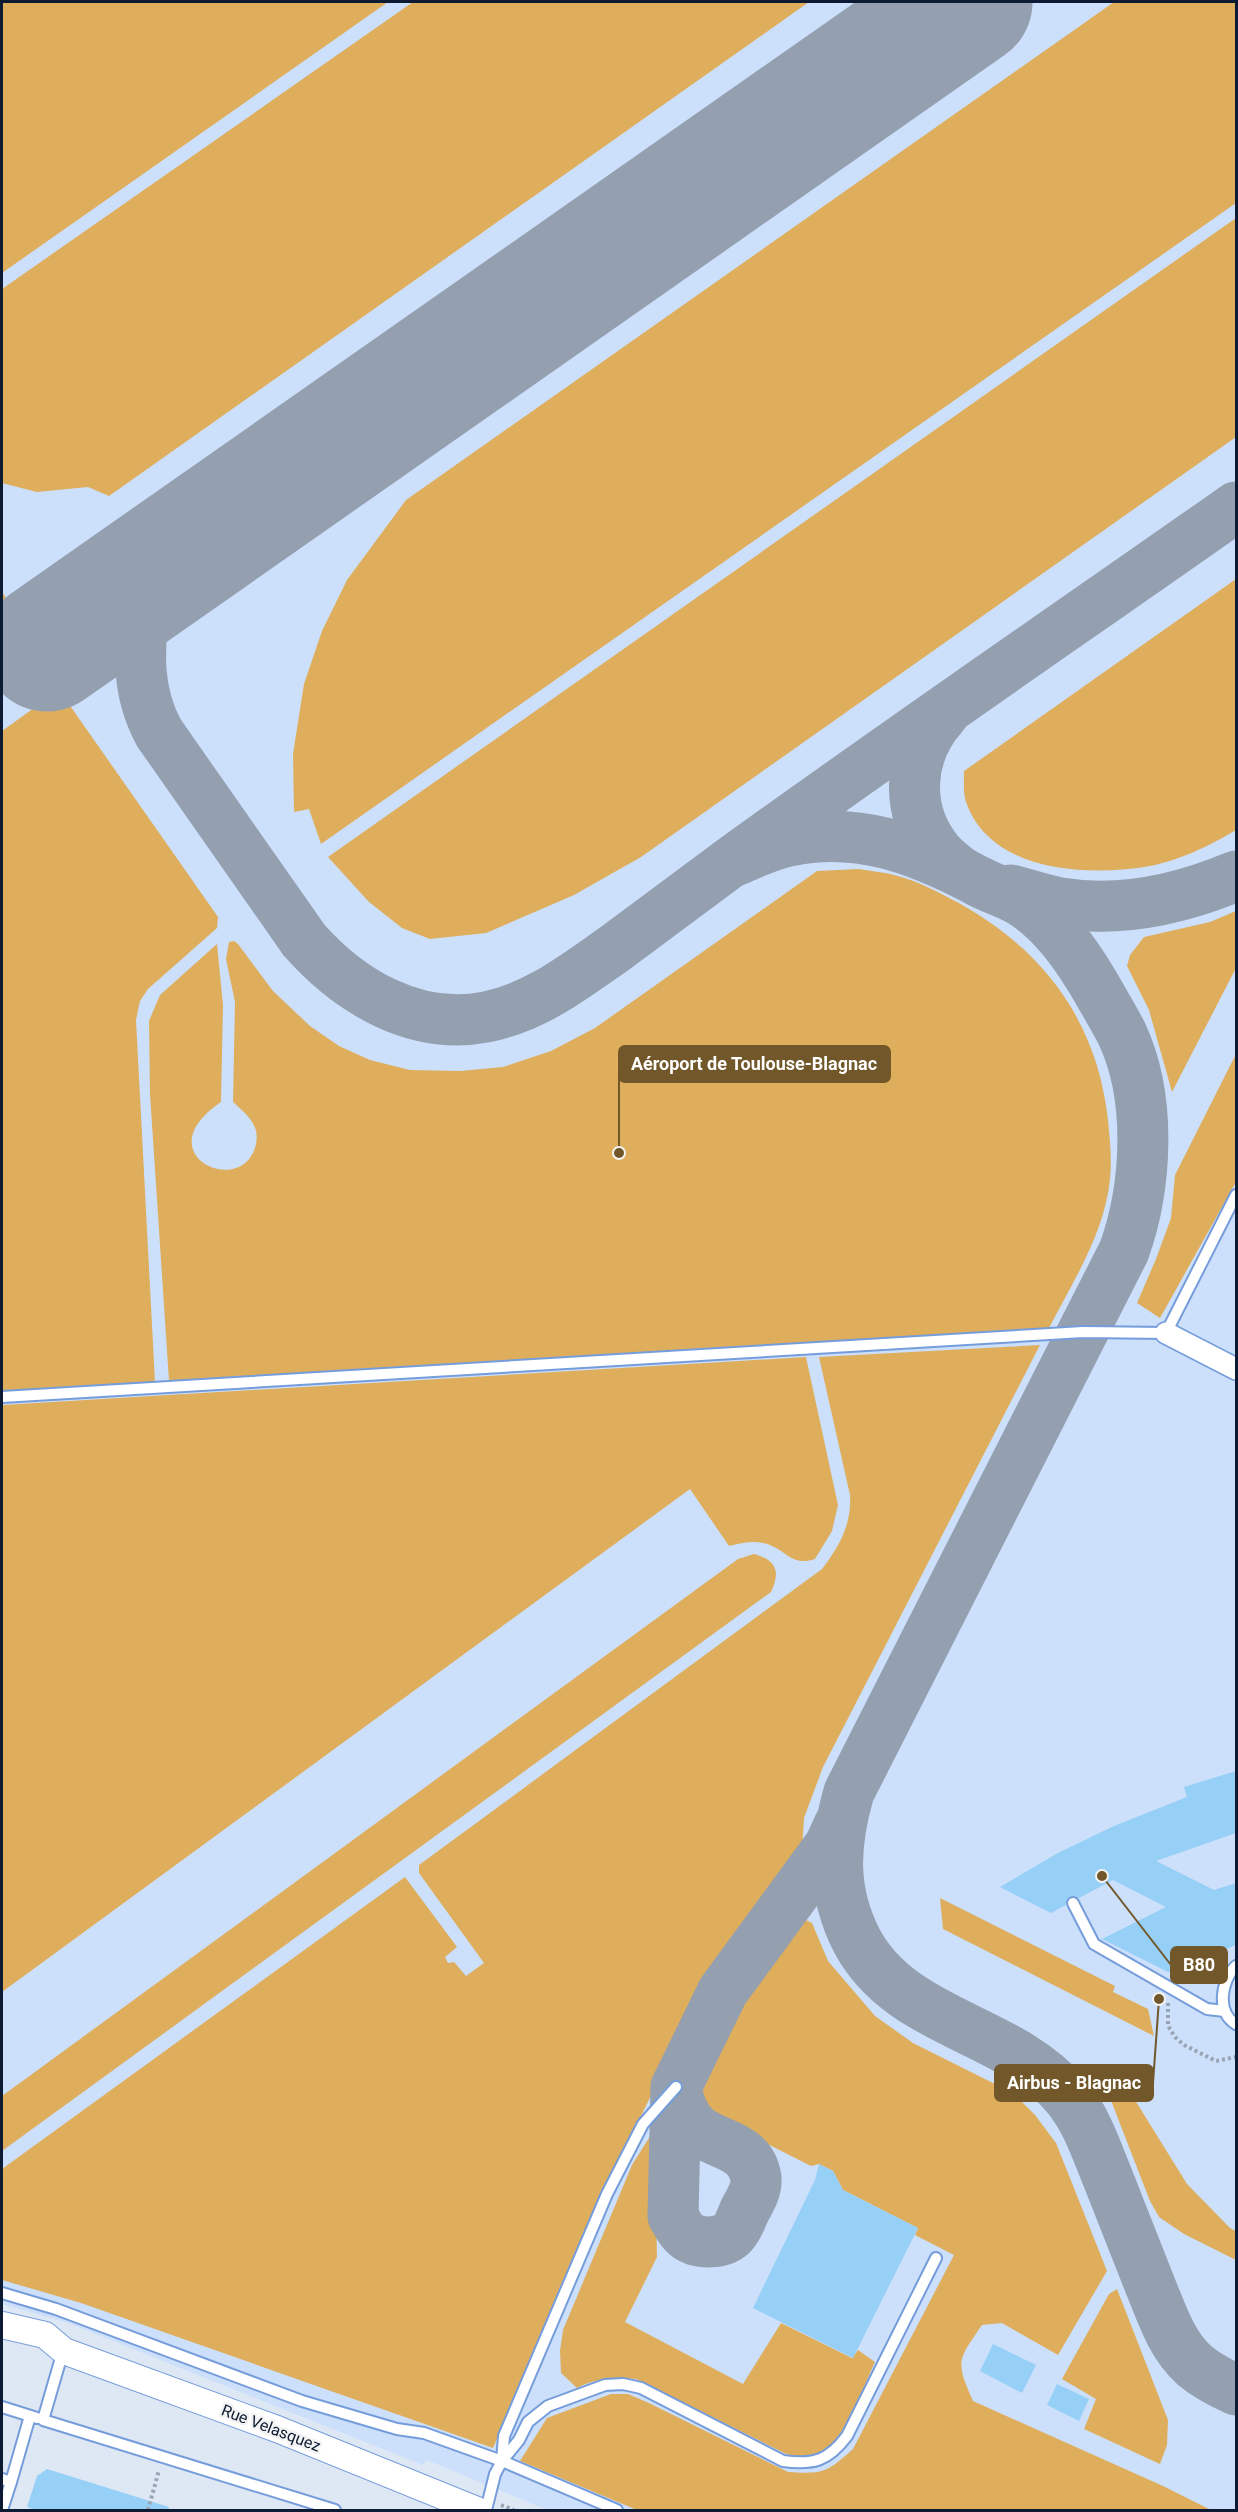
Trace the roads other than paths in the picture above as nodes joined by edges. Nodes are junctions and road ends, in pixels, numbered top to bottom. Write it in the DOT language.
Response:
graph roads {
  1 [pos="1236,1195"];
  2 [pos="1166,1333"];
  3 [pos="1236,1369"];
  4 [pos="2,1397"];
  5 [pos="1073,1903"];
  6 [pos="1236,1966"];
  7 [pos="1225,2011"];
  8 [pos="1236,2024"];
  9 [pos="676,2087"];
  10 [pos="936,2258"];
  11 [pos="2,2293"];
  12 [pos="2,2325"];
  13 [pos="2,2342"];
  14 [pos="63,2351"];
  15 [pos="2,2407"];
  16 [pos="30,2416"];
  17 [pos="43,2420"];
  18 [pos="502,2461"];
  19 [pos="6,2481"];
  20 [pos="2,2510"];
  21 [pos="334,2511"];
  22 [pos="477,2511"];
  23 [pos="486,2511"];
  24 [pos="617,2511"];
  1 -- 2 [label="lane"];
  2 -- 3 [label="street"];
  2 -- 4 [label="lane"];
  5 -- 7 [label="lane"];
  6 -- 7 [label="lane"];
  7 -- 8 [label="lane"];
  9 -- 18 [label="lane"];
  10 -- 18 [label="lane"];
  11 -- 18 [label="lane"];
  12 -- 14 [label="street, Rue Velasquez"];
  13 -- 14 [label="street, Rue Velasquez"];
  14 -- 17 [label="lane"];
  14 -- 22 [label="street, Rue Velasquez"];
  15 -- 16 [label="lane"];
  16 -- 17 [label="lane"];
  16 -- 19 [label="lane"];
  17 -- 21 [label="lane"];
  18 -- 23 [label="lane"];
  18 -- 24 [label="lane"];
  19 -- 20 [label="lane"];
}
